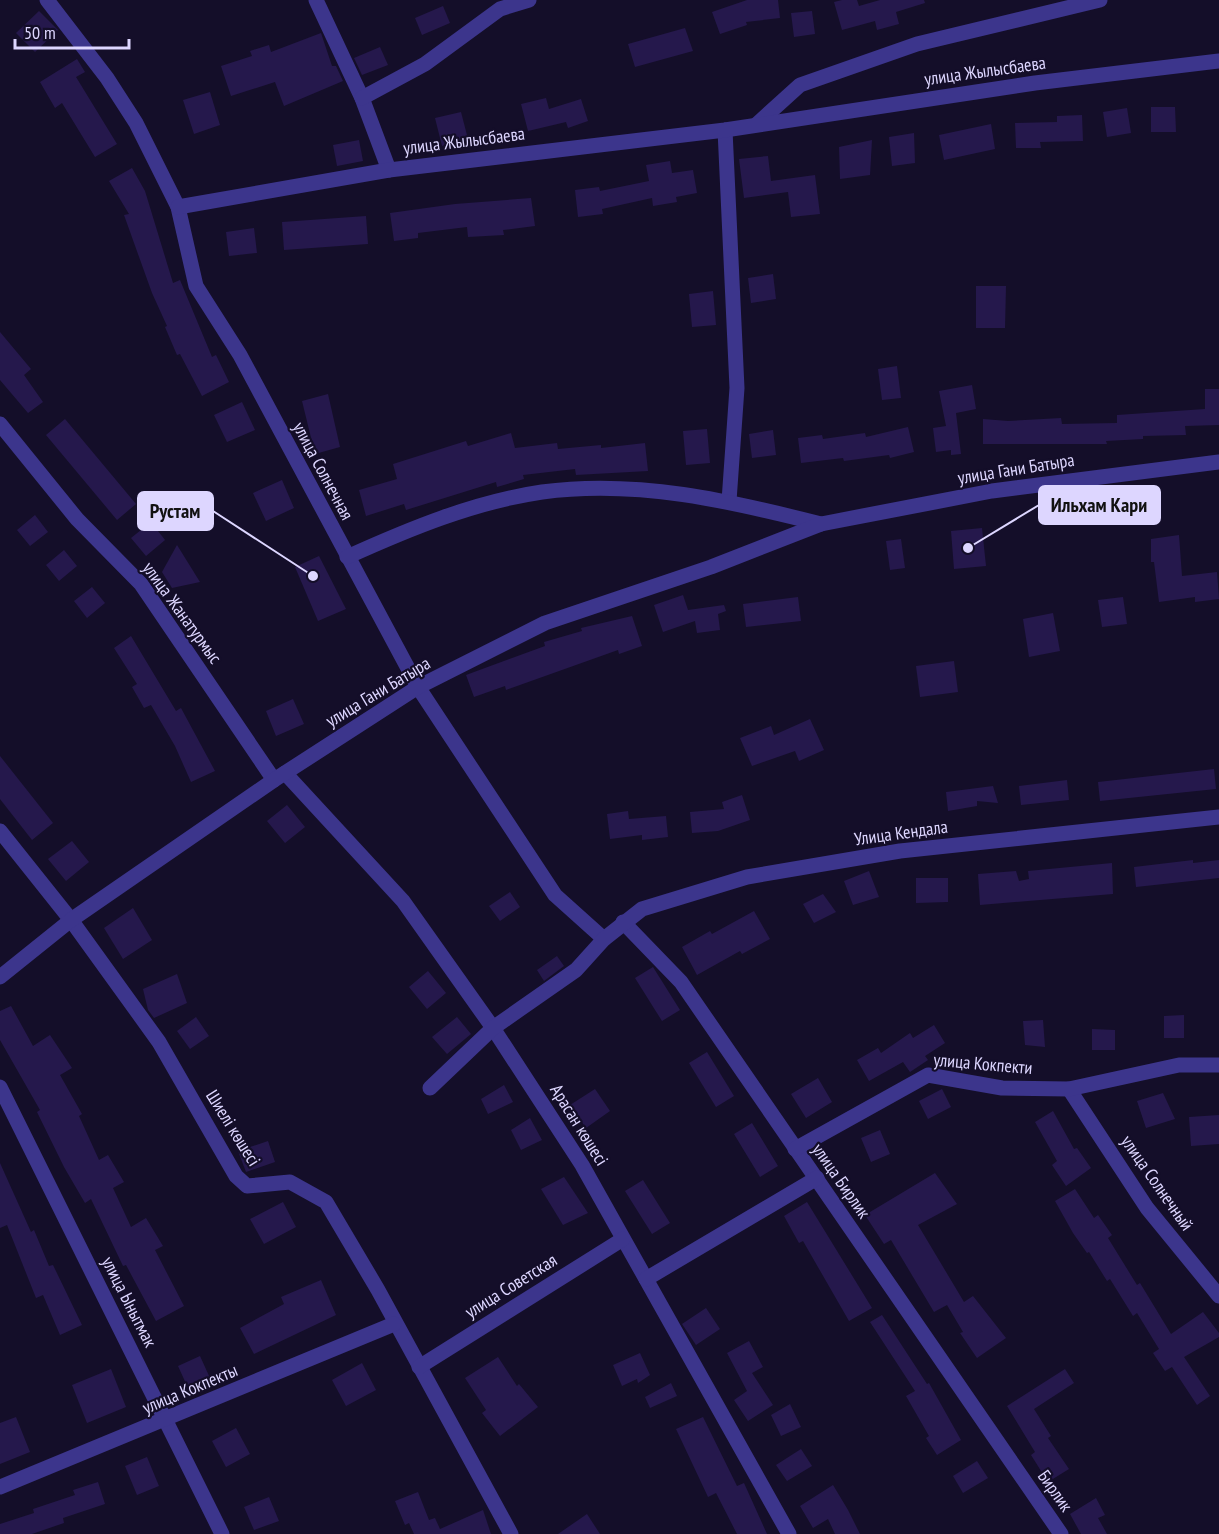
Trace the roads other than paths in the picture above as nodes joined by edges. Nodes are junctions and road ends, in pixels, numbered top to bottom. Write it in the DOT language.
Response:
graph roads {
  1 [pos="47,0"];
  2 [pos="316,0"];
  3 [pos="529,0"];
  4 [pos="1100,0"];
  5 [pos="1219,61"];
  6 [pos="362,98"];
  7 [pos="757,124"];
  8 [pos="725,130"];
  9 [pos="389,170"];
  10 [pos="178,207"];
  11 [pos="0,424"];
  12 [pos="1219,462"];
  13 [pos="729,501"];
  14 [pos="821,524"];
  15 [pos="347,557"];
  16 [pos="418,687"];
  17 [pos="279,776"];
  18 [pos="1219,818"];
  19 [pos="0,831"];
  20 [pos="71,920"];
  21 [pos="623,922"];
  22 [pos="604,939"];
  23 [pos="0,977"];
  24 [pos="493,1028"];
  25 [pos="1219,1065"];
  26 [pos="0,1087"];
  27 [pos="430,1088"];
  28 [pos="1069,1089"];
  29 [pos="795,1149"];
  30 [pos="817,1178"];
  31 [pos="623,1239"];
  32 [pos="646,1280"];
  33 [pos="1219,1296"];
  34 [pos="394,1324"];
  35 [pos="419,1367"];
  36 [pos="167,1420"];
  37 [pos="1017,1470"];
  38 [pos="0,1487"];
  39 [pos="222,1534"];
  40 [pos="511,1534"];
  41 [pos="789,1534"];
  42 [pos="1061,1534"];
  1 -- 10 [label="street, улица Солнечная"];
  2 -- 6 [label="street"];
  3 -- 6 [label="street"];
  4 -- 7 [label="street, улица Жылысбаева"];
  5 -- 7 [label="street, улица Жылысбаева"];
  6 -- 9 [label="street"];
  7 -- 8 [label="street, улица Жылысбаева"];
  8 -- 9 [label="street, улица Жылысбаева"];
  8 -- 13 [label="street"];
  9 -- 10 [label="street, улица Жылысбаева"];
  10 -- 15 [label="street, улица Солнечная"];
  11 -- 17 [label="street, улица Жанатурмыс"];
  12 -- 14 [label="street, улица Гани Батыра"];
  13 -- 14 [label="street, улица Гани Батыра"];
  13 -- 15 [label="street, улица Гани Батыра"];
  14 -- 16 [label="street, улица Гани Батыра"];
  15 -- 16 [label="street, улица Солнечная"];
  16 -- 17 [label="street, улица Гани Батыра"];
  16 -- 22 [label="street, улица Солнечная"];
  17 -- 20 [label="street, улица Гани Батыра"];
  17 -- 24 [label="street, Арасан көшесі"];
  18 -- 21 [label="street, Улица Кендала"];
  19 -- 20 [label="street, Шиелі көшесі"];
  20 -- 23 [label="street, улица Гани Батыра"];
  20 -- 34 [label="street, Шиелі көшесі"];
  21 -- 22 [label="street, Улица Кендала"];
  21 -- 29 [label="street, улица Бирлик"];
  22 -- 24 [label="street, Улица Кендала"];
  24 -- 27 [label="street, Улица Кендала"];
  24 -- 31 [label="street, Арасан көшесі"];
  25 -- 28 [label="street, улица Кокпекти"];
  26 -- 36 [label="street, улица Ынытмак"];
  28 -- 29 [label="street, улица Кокпекти"];
  28 -- 33 [label="street, улица Солнечный"];
  29 -- 30 [label="street, улица Бирлик"];
  30 -- 32 [label="street"];
  30 -- 37 [label="street, улица Бирлик"];
  31 -- 32 [label="street, Арасан көшесі"];
  31 -- 35 [label="street, улица Советская"];
  32 -- 41 [label="street, Арасан көшесі"];
  34 -- 35 [label="street, Шиелі көшесі"];
  34 -- 36 [label="street, улица Кокпекты"];
  35 -- 40 [label="street, Шиелі көшесі"];
  36 -- 38 [label="street, улица Кокпекты"];
  36 -- 39 [label="street, улица Ынытмак"];
  37 -- 42 [label="street, Бирлик"];
}
